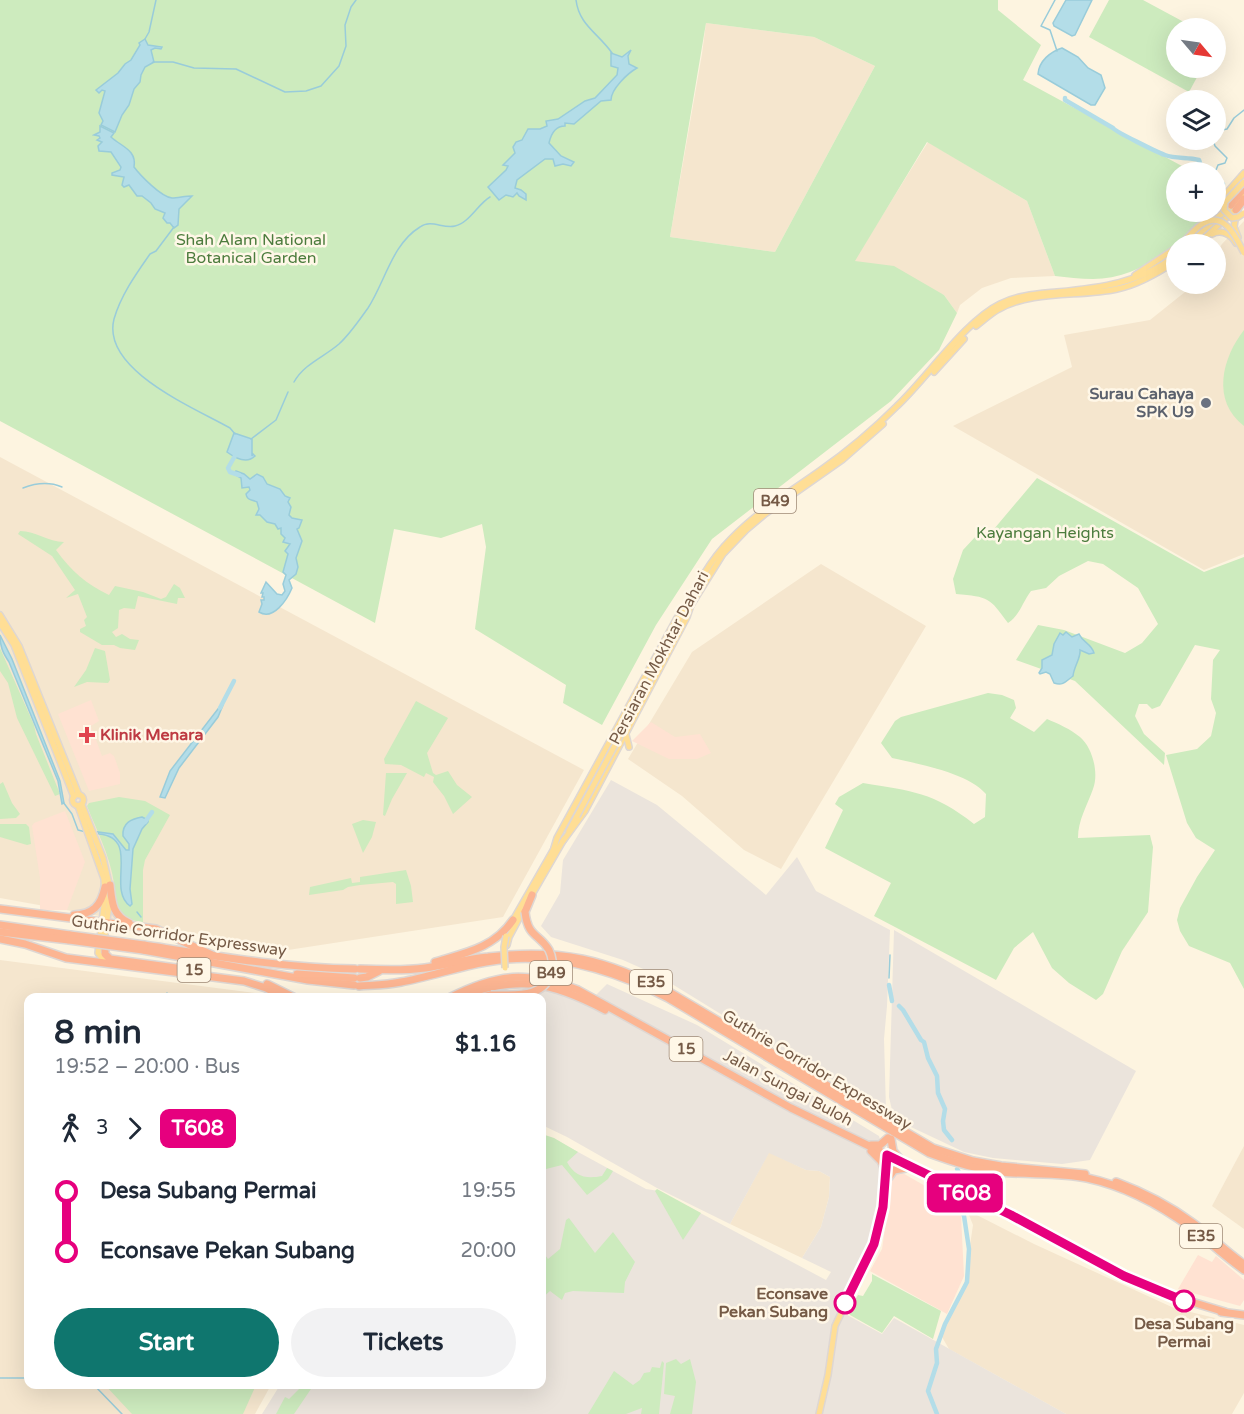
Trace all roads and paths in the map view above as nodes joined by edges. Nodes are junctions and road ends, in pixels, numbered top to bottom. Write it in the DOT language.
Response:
graph roads {
  1 [pos="1244,173"];
  2 [pos="1244,183"];
  3 [pos="1244,188"];
  4 [pos="1226,194"];
  5 [pos="1244,194"];
  6 [pos="1244,201"];
  7 [pos="1234,207"];
  8 [pos="1244,213"];
  9 [pos="1190,234"];
  10 [pos="1204,234"];
  11 [pos="1206,234"];
  12 [pos="1244,251"];
  13 [pos="1166,258"];
  14 [pos="1244,258"];
  15 [pos="1166,267"];
  16 [pos="690,603"];
  17 [pos="0,615"];
  18 [pos="0,623"];
  19 [pos="622,717"];
  20 [pos="627,731"];
  21 [pos="615,755"];
  22 [pos="76,796"];
  23 [pos="80,805"];
  24 [pos="575,816"];
  25 [pos="563,841"];
  26 [pos="554,848"];
  27 [pos="107,886"];
  28 [pos="532,895"];
  29 [pos="0,909"];
  30 [pos="56,916"];
  31 [pos="513,920"];
  32 [pos="104,921"];
  33 [pos="0,926"];
  34 [pos="138,926"];
  35 [pos="0,932"];
  36 [pos="70,937"];
  37 [pos="508,937"];
  38 [pos="0,939"];
  39 [pos="105,941"];
  40 [pos="144,948"];
  41 [pos="212,955"];
  42 [pos="99,957"];
  43 [pos="82,961"];
  44 [pos="257,963"];
  45 [pos="120,966"];
  46 [pos="505,967"];
  47 [pos="422,968"];
  48 [pos="380,970"];
  49 [pos="507,978"];
  50 [pos="522,980"];
  51 [pos="484,981"];
  52 [pos="357,982"];
  53 [pos="276,993"];
  54 [pos="286,993"];
  55 [pos="459,993"];
  56 [pos="470,993"];
  57 [pos="531,993"];
  58 [pos="852,1104"];
  59 [pos="870,1148"];
  60 [pos="931,1150"];
  61 [pos="888,1157"];
  62 [pos="904,1164"];
  63 [pos="887,1174"];
  64 [pos="1244,1264"];
  65 [pos="1244,1270"];
  66 [pos="1124,1276"];
  67 [pos="1225,1312"];
  68 [pos="1242,1315"];
  69 [pos="820,1414"];
  1 -- 4 [label="main road"];
  2 -- 8 [label="main road, bridge"];
  3 -- 7 [label="highway"];
  5 -- 7 [label="main road"];
  6 -- 7 [label="highway"];
  6 -- 12 [label="main road"];
  7 -- 10 [label="main road"];
  9 -- 12 [label="main road, bridge"];
  11 -- 14 [label="main road"];
  13 -- 16 [label="main road, Persiaran Mokhtar Dahari / B49"];
  15 -- 16 [label="main road, Persiaran Mokhtar Dahari / B49"];
  16 -- 19 [label="main road"];
  16 -- 20 [label="main road"];
  16 -- 24 [label="main road, Persiaran Mokhtar Dahari / B49, bridge"];
  17 -- 22 [label="main road"];
  18 -- 22 [label="main road"];
  19 -- 20 [label="main road"];
  19 -- 26 [label="main road"];
  20 -- 21 [label="main road"];
  20 -- 21 [label="main road"];
  21 -- 25 [label="main road"];
  22 -- 23 [label="main road"];
  22 -- 23 [label="main road"];
  23 -- 27 [label="main road"];
  24 -- 25 [label="main road, Persiaran Mokhtar Dahari / B49"];
  24 -- 26 [label="main road, Persiaran Mokhtar Dahari / B49"];
  25 -- 28 [label="main road, Persiaran Mokhtar Dahari / B49"];
  26 -- 31 [label="main road, Persiaran Mokhtar Dahari / B49"];
  27 -- 30 [label="highway"];
  27 -- 32 [label="main road"];
  27 -- 34 [label="highway"];
  28 -- 37 [label="main road, Persiaran Mokhtar Dahari / B49"];
  28 -- 57 [label="highway, B49, bridge"];
  29 -- 30 [label="highway"];
  30 -- 32 [label="highway"];
  31 -- 37 [label="main road, Persiaran Mokhtar Dahari / B49"];
  31 -- 47 [label="highway"];
  32 -- 34 [label="highway"];
  32 -- 39 [label="main road"];
  32 -- 42 [label="main road"];
  33 -- 36 [label="highway, Guthrie Corridor Expressway / E35"];
  34 -- 41 [label="highway"];
  35 -- 36 [label="highway, Guthrie Corridor Expressway / E35"];
  36 -- 40 [label="highway, Guthrie Corridor Expressway / E35, bridge"];
  37 -- 46 [label="main road, Persiaran Mokhtar Dahari / B49, bridge"];
  38 -- 43 [label="highway"];
  39 -- 42 [label="main road"];
  39 -- 54 [label="highway, 15"];
  40 -- 41 [label="highway, Guthrie Corridor Expressway / E35"];
  40 -- 52 [label="highway, Guthrie Corridor Expressway / E35"];
  41 -- 44 [label="highway, Guthrie Corridor Expressway / E35"];
  42 -- 43 [label="main road"];
  42 -- 45 [label="main road"];
  43 -- 45 [label="highway"];
  44 -- 48 [label="highway, Guthrie Corridor Expressway / E35"];
  44 -- 52 [label="highway"];
  45 -- 53 [label="highway, 15"];
  46 -- 49 [label="main road, Persiaran Mokhtar Dahari / B49"];
  46 -- 50 [label="main road, B49"];
  46 -- 51 [label="highway"];
  47 -- 48 [label="highway, Guthrie Corridor Expressway / E35"];
  47 -- 58 [label="highway, Guthrie Corridor Expressway / E35"];
  48 -- 52 [label="highway"];
  49 -- 50 [label="highway"];
  49 -- 51 [label="highway"];
  50 -- 56 [label="highway, Jalan Sungai Buloh / 15"];
  50 -- 59 [label="highway, Jalan Sungai Buloh / 15"];
  51 -- 55 [label="highway"];
  52 -- 58 [label="highway, Guthrie Corridor Expressway / E35"];
  58 -- 60 [label="highway, Guthrie Corridor Expressway / E35"];
  59 -- 61 [label="highway, Jalan Sungai Buloh / 15"];
  59 -- 62 [label="highway"];
  59 -- 63 [label="highway"];
  60 -- 64 [label="highway, Guthrie Corridor Expressway / E35"];
  60 -- 65 [label="highway, Guthrie Corridor Expressway / E35"];
  61 -- 62 [label="highway, Jalan Sungai Buloh / 15"];
  61 -- 63 [label="main road"];
  62 -- 63 [label="highway"];
  62 -- 66 [label="highway, Jalan Sungai Buloh / 15"];
  63 -- 69 [label="main road"];
  66 -- 67 [label="highway, Jalan Sungai Buloh / 15"];
  66 -- 67 [label="highway, Jalan Sungai Buloh / 15"];
  67 -- 68 [label="highway, Jalan Sungai Buloh / 15"];
}
